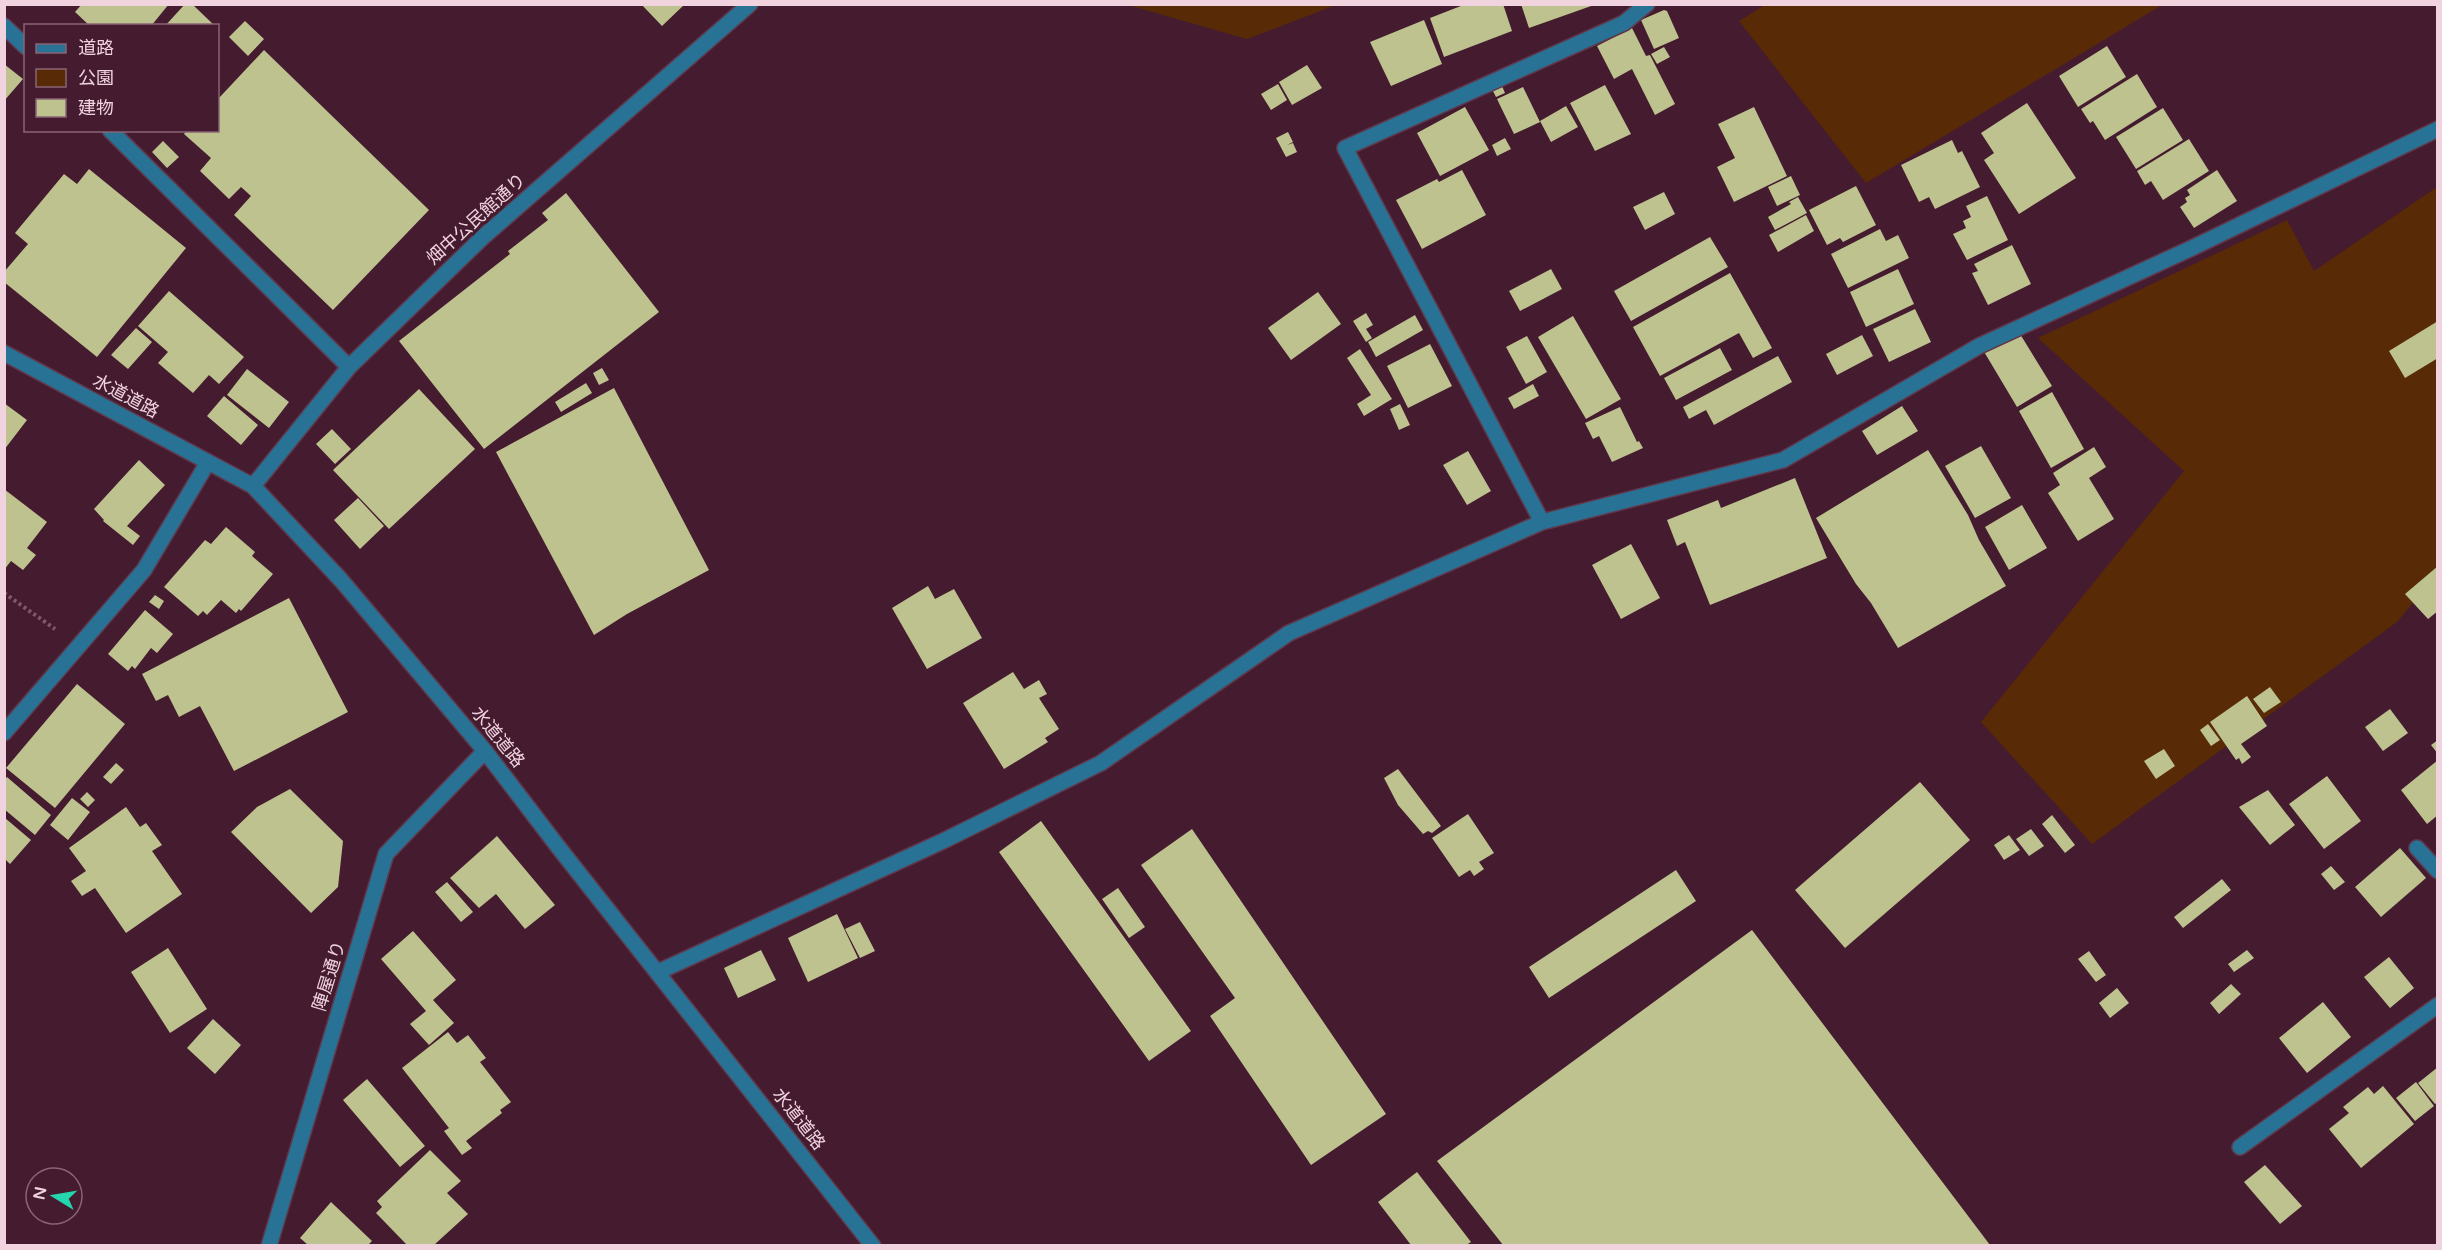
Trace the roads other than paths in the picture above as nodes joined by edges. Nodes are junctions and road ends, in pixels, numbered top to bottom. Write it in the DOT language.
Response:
graph roads {
  1 [pos="750,4"];
  2 [pos="1647,4"];
  3 [pos="4,26"];
  4 [pos="24,45"];
  5 [pos="2438,129"];
  6 [pos="112,132"];
  7 [pos="4,352"];
  8 [pos="348,367"];
  9 [pos="208,462"];
  10 [pos="253,486"];
  11 [pos="1542,522"];
  12 [pos="4,733"];
  13 [pos="485,751"];
  14 [pos="2417,848"];
  15 [pos="2438,871"];
  16 [pos="658,972"];
  17 [pos="2438,1005"];
  18 [pos="2240,1147"];
  19 [pos="269,1245"];
  20 [pos="873,1245"];
  1 -- 8 [label="street, 畑中公民館通り"];
  2 -- 11 [label="street"];
  3 -- 4 [label="street"];
  5 -- 11 [label="street"];
  6 -- 8 [label="street"];
  7 -- 9 [label="street, 水道道路"];
  8 -- 10 [label="street, 畑中公民館通り"];
  9 -- 10 [label="street, 水道道路"];
  9 -- 12 [label="street"];
  10 -- 13 [label="street, 水道道路"];
  11 -- 16 [label="street"];
  13 -- 16 [label="street, 水道道路"];
  13 -- 19 [label="street, 陣屋通り"];
  14 -- 15 [label="street"];
  16 -- 20 [label="street, 水道道路"];
  17 -- 18 [label="street"];
}
